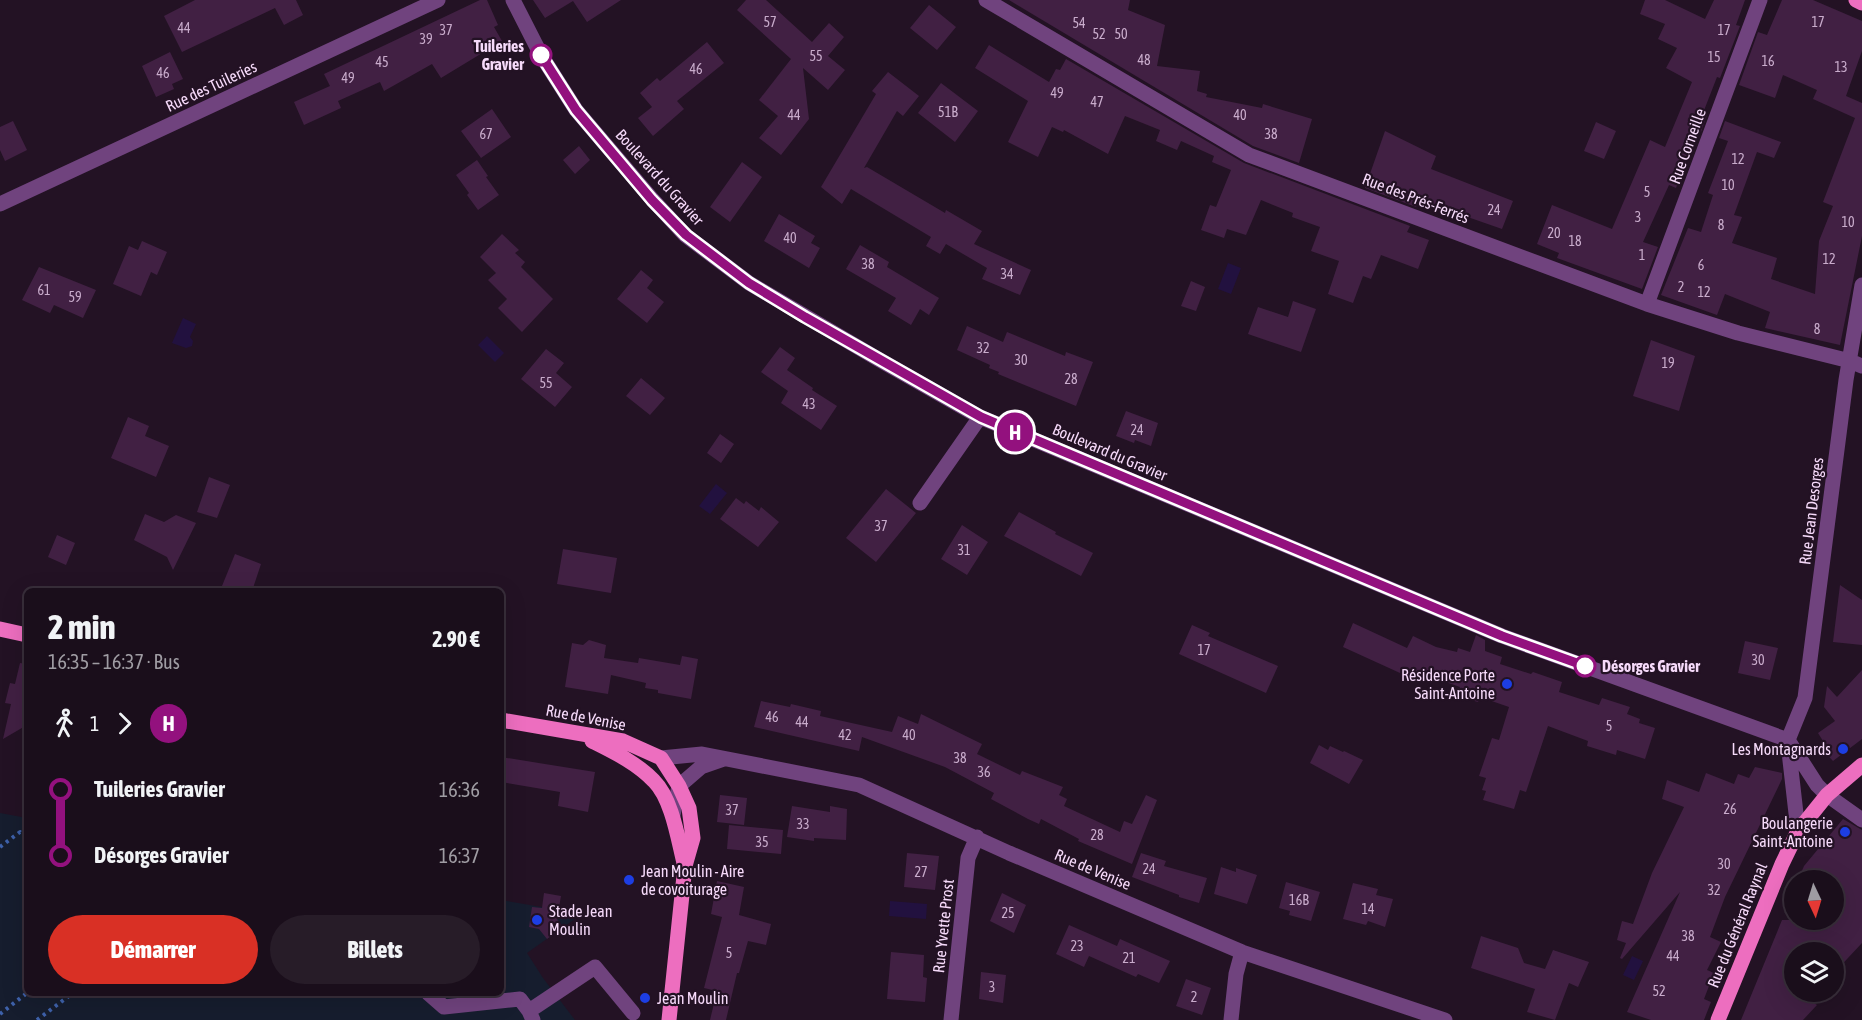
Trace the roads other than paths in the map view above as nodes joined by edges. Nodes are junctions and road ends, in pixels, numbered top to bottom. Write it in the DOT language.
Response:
graph roads {
  1 [pos="438,0"];
  2 [pos="513,0"];
  3 [pos="986,0"];
  4 [pos="1760,0"];
  5 [pos="1856,0"];
  6 [pos="1862,3"];
  7 [pos="0,204"];
  8 [pos="1862,285"];
  9 [pos="1647,304"];
  10 [pos="1856,363"];
  11 [pos="981,417"];
  12 [pos="920,502"];
  13 [pos="0,629"];
  14 [pos="24,634"];
  15 [pos="504,721"];
  16 [pos="576,733"];
  17 [pos="1788,740"];
  18 [pos="661,758"];
  19 [pos="727,758"];
  20 [pos="1862,765"];
  21 [pos="679,786"];
  22 [pos="1827,795"];
  23 [pos="673,815"];
  24 [pos="1862,820"];
  25 [pos="1798,831"];
  26 [pos="977,837"];
  27 [pos="685,866"];
  28 [pos="1242,952"];
  29 [pos="431,996"];
  30 [pos="633,1013"];
  31 [pos="448,1014"];
  32 [pos="531,1016"];
  33 [pos="669,1020"];
  34 [pos="951,1020"];
  35 [pos="1231,1020"];
  36 [pos="1445,1020"];
  37 [pos="1719,1020"];
  1 -- 7 [label="street, Rue des Tuileries"];
  2 -- 11 [label="street, Boulevard du Gravier"];
  3 -- 9 [label="street, Rue des Prés-Ferrés"];
  4 -- 9 [label="street, Rue Corneille"];
  5 -- 6 [label="main road"];
  8 -- 10 [label="street, Rue Jean Desorges"];
  9 -- 10 [label="street, Rue des Prés-Ferrés"];
  10 -- 17 [label="street, Rue Jean Desorges"];
  11 -- 12 [label="street"];
  11 -- 17 [label="street, Boulevard du Gravier"];
  13 -- 14 [label="main road"];
  15 -- 16 [label="main road, Rue de Venise"];
  16 -- 18 [label="main road, Rue de Venise"];
  16 -- 23 [label="main road"];
  17 -- 22 [label="street"];
  17 -- 25 [label="street"];
  18 -- 19 [label="street, Rue de Venise"];
  18 -- 21 [label="main road"];
  19 -- 21 [label="street"];
  19 -- 26 [label="street, Rue de Venise"];
  20 -- 22 [label="main road, Rue du Général Raynal"];
  21 -- 23 [label="street"];
  21 -- 27 [label="main road"];
  22 -- 24 [label="street"];
  22 -- 25 [label="main road, Rue du Général Raynal"];
  23 -- 27 [label="main road"];
  25 -- 37 [label="main road, Rue du Général Raynal"];
  26 -- 28 [label="street, Rue de Venise"];
  26 -- 34 [label="street, Rue Yvette Prost"];
  27 -- 33 [label="main road"];
  28 -- 35 [label="street"];
  28 -- 36 [label="street, Rue de Venise"];
  29 -- 31 [label="street"];
  30 -- 32 [label="street"];
  31 -- 32 [label="street"];
}
